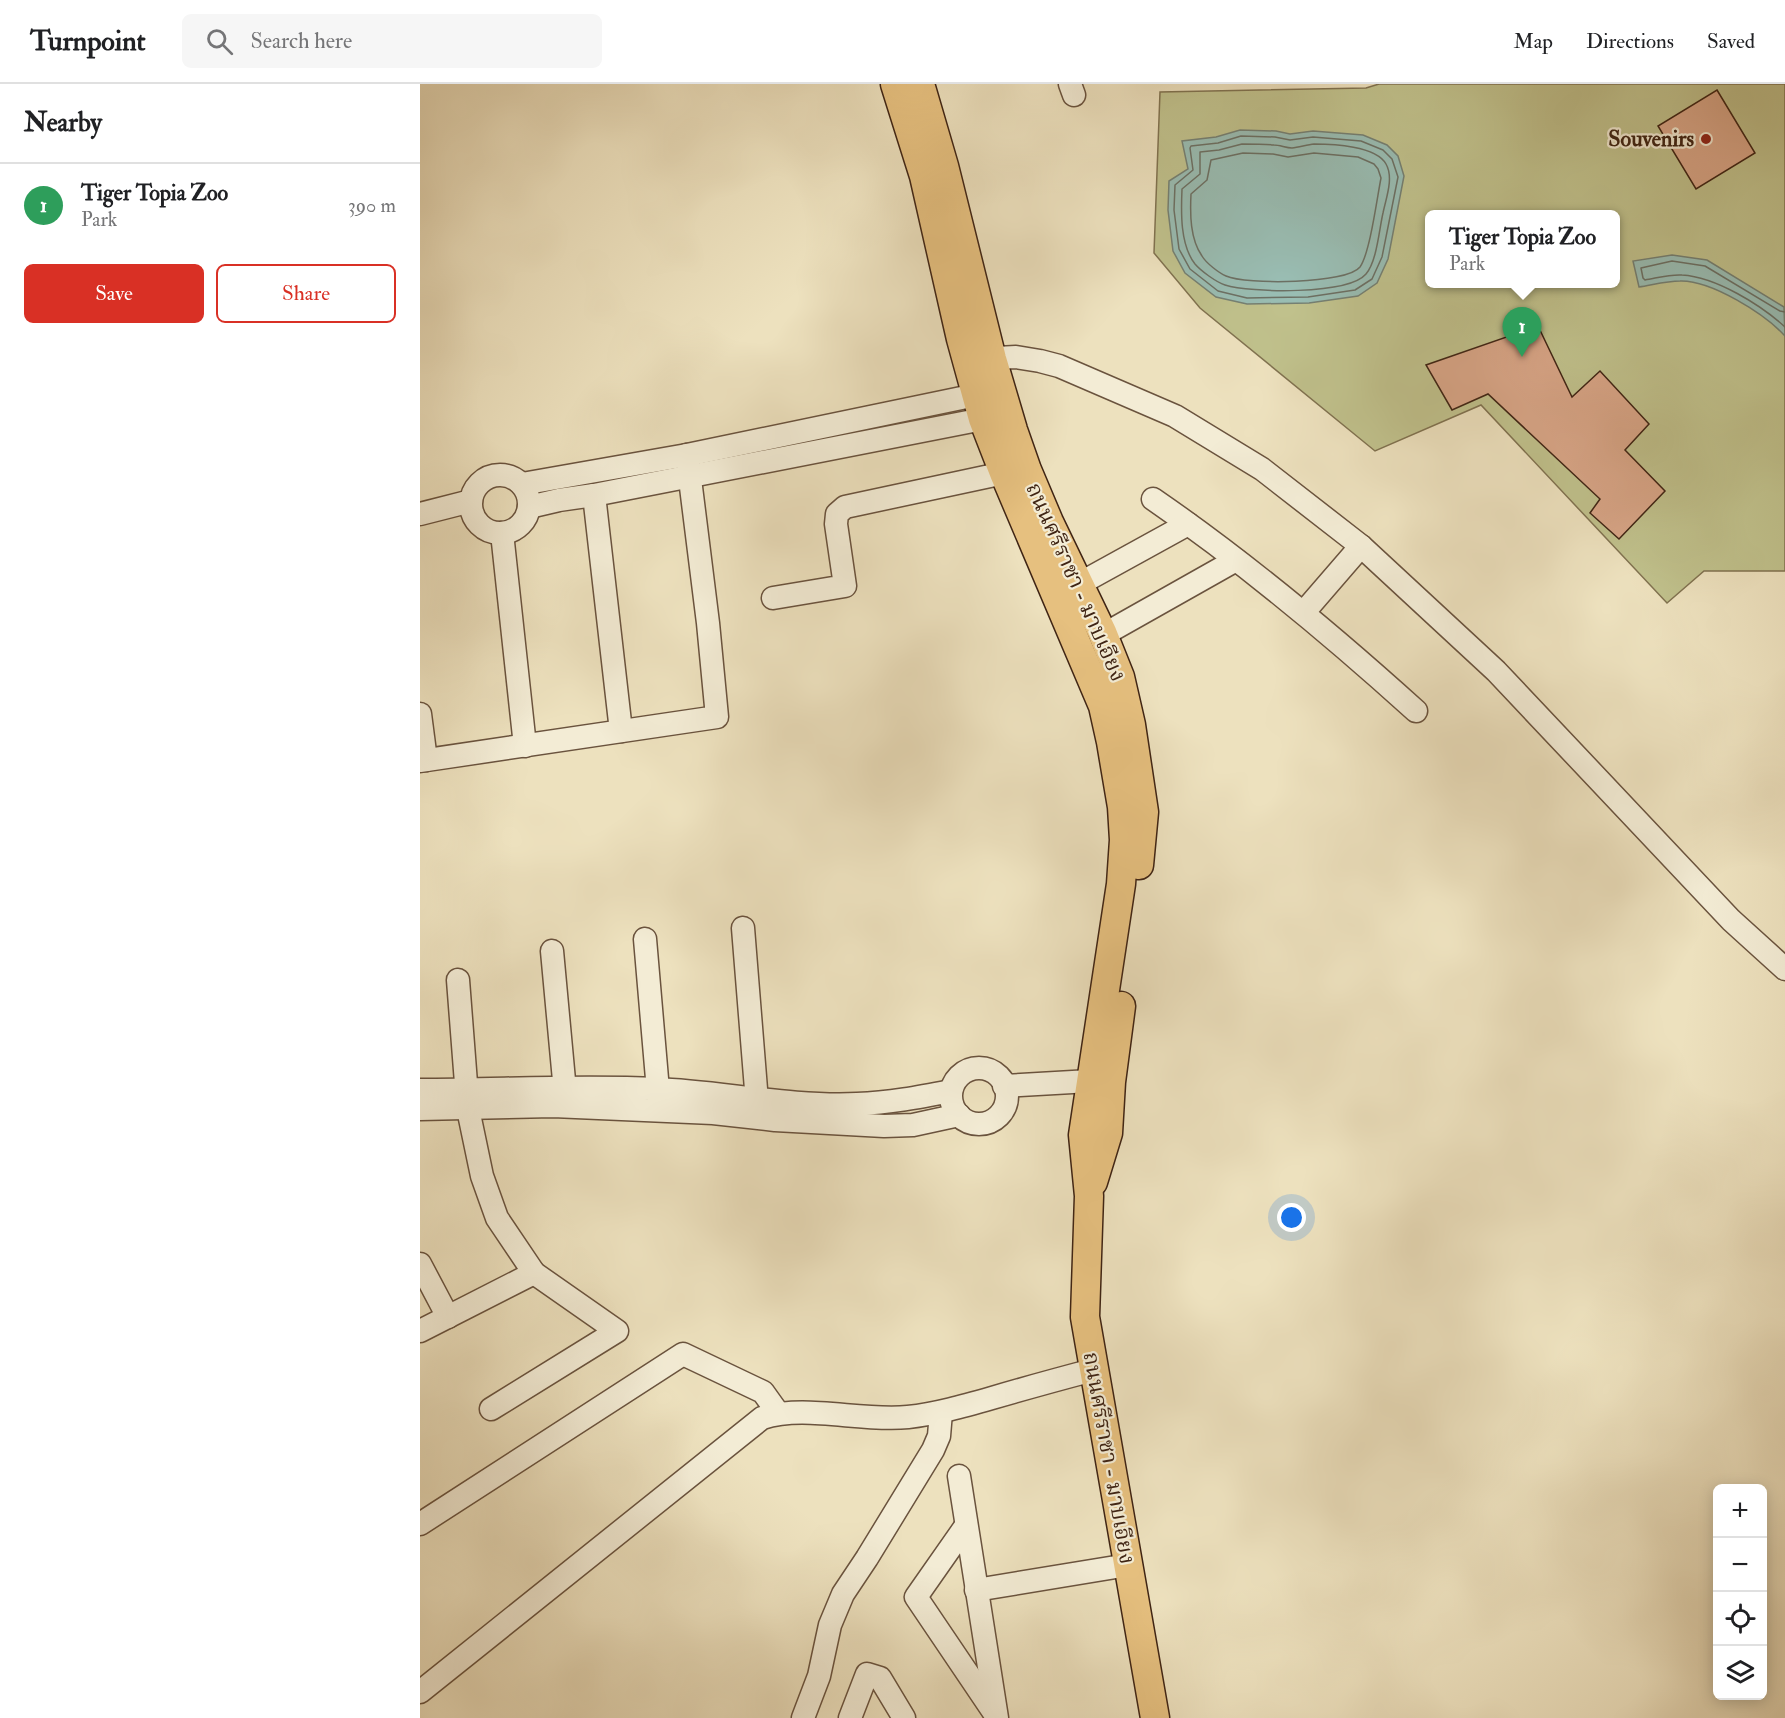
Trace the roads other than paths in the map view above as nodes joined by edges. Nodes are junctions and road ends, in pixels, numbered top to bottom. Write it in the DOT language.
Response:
graph roads {
  1 [pos="895,84"];
  2 [pos="920,84"];
  3 [pos="979,359"];
  4 [pos="980,407"];
  5 [pos="688,466"];
  6 [pos="1004,473"];
  7 [pos="522,484"];
  8 [pos="594,495"];
  9 [pos="1153,500"];
  10 [pos="471,501"];
  11 [pos="529,507"];
  12 [pos="420,514"];
  13 [pos="1188,524"];
  14 [pos="502,533"];
  15 [pos="1361,546"];
  16 [pos="1236,560"];
  17 [pos="1079,584"];
  18 [pos="773,598"];
  19 [pos="1304,612"];
  20 [pos="1103,635"];
  21 [pos="1416,711"];
  22 [pos="420,714"];
  23 [pos="621,731"];
  24 [pos="525,746"];
  25 [pos="423,761"];
  26 [pos="742,928"];
  27 [pos="645,939"];
  28 [pos="552,951"];
  29 [pos="1785,969"];
  30 [pos="458,980"];
  31 [pos="1100,1088"];
  32 [pos="420,1090"];
  33 [pos="951,1091"];
  34 [pos="1005,1093"];
  35 [pos="566,1097"];
  36 [pos="466,1099"];
  37 [pos="659,1100"];
  38 [pos="893,1102"];
  39 [pos="420,1109"];
  40 [pos="757,1109"];
  41 [pos="959,1115"];
  42 [pos="896,1125"];
  43 [pos="420,1264"];
  44 [pos="534,1273"];
  45 [pos="448,1317"];
  46 [pos="420,1331"];
  47 [pos="1093,1370"];
  48 [pos="491,1409"];
  49 [pos="941,1412"];
  50 [pos="778,1413"];
  51 [pos="958,1476"];
  52 [pos="420,1524"];
  53 [pos="965,1527"];
  54 [pos="1128,1565"];
  55 [pos="976,1590"];
  56 [pos="420,1692"];
  57 [pos="996,1717"];
  58 [pos="803,1718"];
  59 [pos="850,1718"];
  60 [pos="904,1718"];
  61 [pos="1155,1718"];
  1 -- 3 [label="main road, ถนนศรีราชา - มาบเอียง"];
  2 -- 3 [label="main road, ถนนศรีราชา - มาบเอียง"];
  3 -- 4 [label="main road, ถนนศรีราชา - มาบเอียง"];
  3 -- 15 [label="street"];
  3 -- 17 [label="main road, ถนนศรีราชา - มาบเอียง"];
  4 -- 5 [label="street"];
  4 -- 6 [label="main road, ถนนศรีราชา - มาบเอียง"];
  5 -- 7 [label="street"];
  5 -- 8 [label="street"];
  5 -- 23 [label="street"];
  6 -- 18 [label="street"];
  6 -- 31 [label="main road, ถนนศรีราชา - มาบเอียง"];
  7 -- 10 [label="street"];
  7 -- 11 [label="street"];
  8 -- 11 [label="street"];
  8 -- 23 [label="street"];
  9 -- 13 [label="street"];
  10 -- 12 [label="street"];
  10 -- 14 [label="street"];
  11 -- 14 [label="street"];
  13 -- 16 [label="street"];
  13 -- 17 [label="street"];
  14 -- 24 [label="street"];
  15 -- 19 [label="street"];
  15 -- 29 [label="street"];
  16 -- 19 [label="street"];
  16 -- 20 [label="street"];
  17 -- 20 [label="main road, ถนนศรีราชา - มาบเอียง"];
  19 -- 21 [label="street"];
  20 -- 31 [label="main road, ถนนศรีราชา - มาบเอียง"];
  22 -- 25 [label="street"];
  23 -- 24 [label="street"];
  24 -- 25 [label="street"];
  26 -- 40 [label="street"];
  27 -- 37 [label="street"];
  28 -- 35 [label="street"];
  30 -- 36 [label="street"];
  31 -- 34 [label="street"];
  31 -- 47 [label="main road, ถนนศรีราชา - มาบเอียง"];
  32 -- 36 [label="street"];
  33 -- 34 [label="street"];
  33 -- 38 [label="street"];
  33 -- 41 [label="street"];
  34 -- 41 [label="street"];
  35 -- 36 [label="street"];
  35 -- 37 [label="street"];
  36 -- 39 [label="street"];
  36 -- 44 [label="street"];
  37 -- 40 [label="street"];
  38 -- 40 [label="street"];
  38 -- 42 [label="street"];
  40 -- 42 [label="street"];
  41 -- 42 [label="street"];
  43 -- 45 [label="street"];
  44 -- 45 [label="street"];
  44 -- 48 [label="street"];
  45 -- 46 [label="street"];
  47 -- 49 [label="street"];
  47 -- 54 [label="main road, ถนนศรีราชา - มาบเอียง"];
  49 -- 50 [label="street"];
  49 -- 58 [label="street"];
  50 -- 52 [label="street"];
  50 -- 56 [label="street"];
  51 -- 53 [label="street"];
  53 -- 55 [label="street"];
  53 -- 57 [label="street"];
  54 -- 55 [label="street"];
  54 -- 61 [label="main road, ถนนศรีราชา - มาบเอียง"];
  55 -- 57 [label="street"];
  59 -- 60 [label="street"];
}
